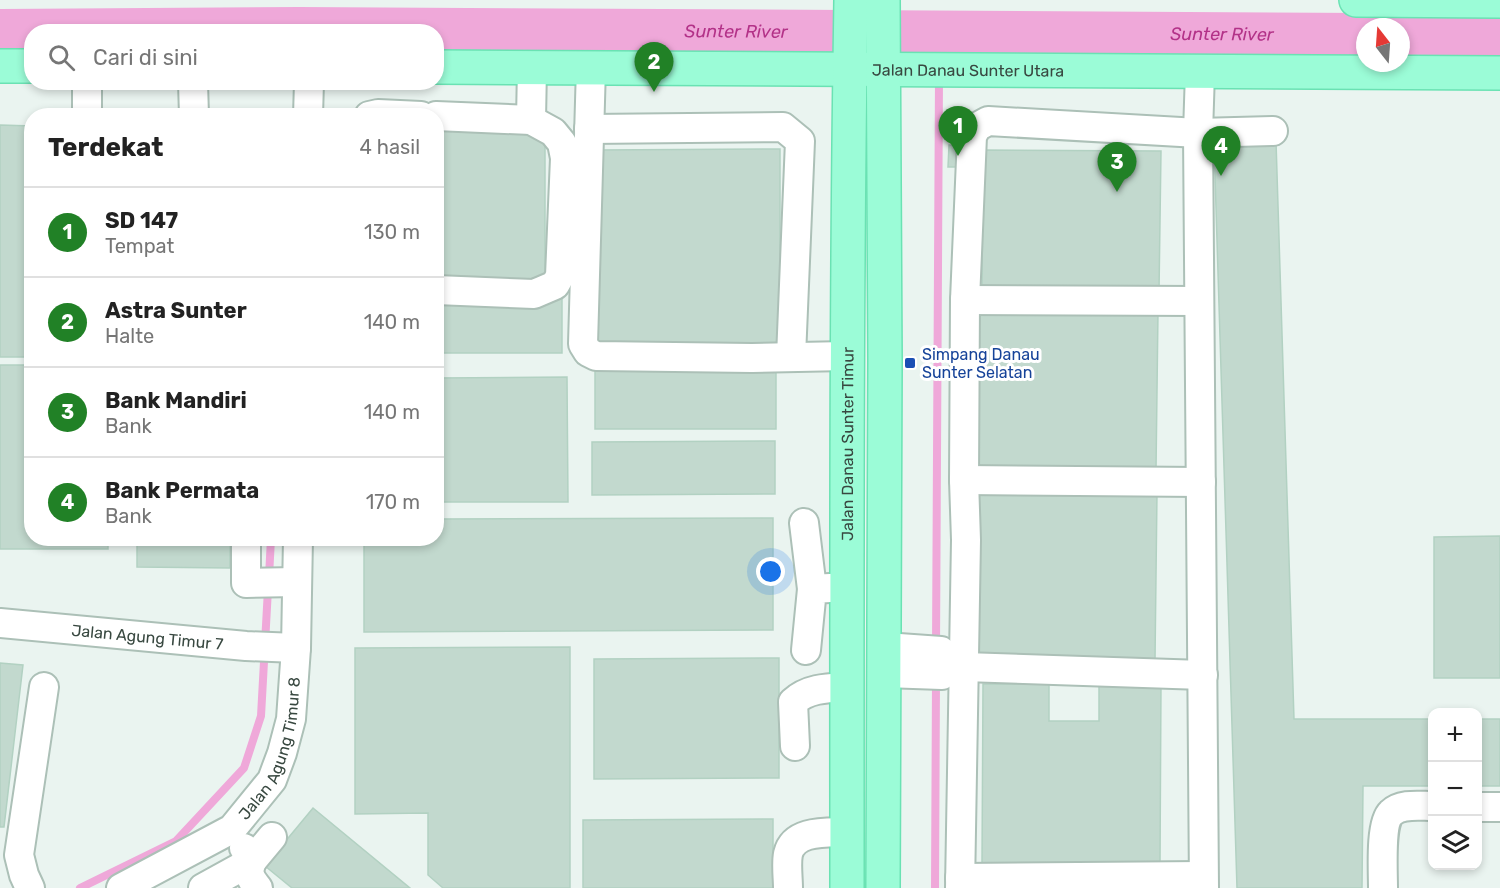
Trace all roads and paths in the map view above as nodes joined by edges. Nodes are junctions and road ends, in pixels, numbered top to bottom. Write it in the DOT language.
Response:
graph roads {
  1 [pos="1356,0"];
  2 [pos="1500,1"];
  3 [pos="851,8"];
  4 [pos="883,8"];
  5 [pos="884,60"];
  6 [pos="850,61"];
  7 [pos="0,66"];
  8 [pos="24,66"];
  9 [pos="444,67"];
  10 [pos="532,67"];
  11 [pos="591,67"];
  12 [pos="1200,72"];
  13 [pos="1500,73"];
  14 [pos="194,90"];
  15 [pos="309,90"];
  16 [pos="194,108"];
  17 [pos="308,108"];
  18 [pos="444,116"];
  19 [pos="531,120"];
  20 [pos="589,129"];
  21 [pos="1273,131"];
  22 [pos="1198,133"];
  23 [pos="444,290"];
  24 [pos="965,300"];
  25 [pos="1199,300"];
  26 [pos="846,356"];
  27 [pos="791,357"];
  28 [pos="964,480"];
  29 [pos="1201,482"];
  30 [pos="804,523"];
  31 [pos="246,546"];
  32 [pos="294,546"];
  33 [pos="278,583"];
  34 [pos="848,587"];
  35 [pos="812,589"];
  36 [pos="0,623"];
  37 [pos="289,648"];
  38 [pos="806,650"];
  39 [pos="897,661"];
  40 [pos="950,664"];
  41 [pos="1203,675"];
  42 [pos="44,687"];
  43 [pos="848,687"];
  44 [pos="795,746"];
  45 [pos="1428,806"];
  46 [pos="1482,807"];
  47 [pos="1500,807"];
  48 [pos="232,829"];
  49 [pos="847,832"];
  50 [pos="272,837"];
  51 [pos="255,874"];
  52 [pos="1204,882"];
  53 [pos="960,883"];
  54 [pos="30,888"];
  55 [pos="122,888"];
  56 [pos="203,888"];
  57 [pos="788,888"];
  58 [pos="847,888"];
  59 [pos="883,888"];
  60 [pos="1383,888"];
  1 -- 2 [label="main road"];
  3 -- 6 [label="main road, Jalan Danau Sunter Timur"];
  4 -- 5 [label="main road"];
  5 -- 6 [label="main road, Jalan Danau Sunter Utara"];
  5 -- 12 [label="main road, Jalan Danau Sunter Utara"];
  5 -- 39 [label="main road"];
  6 -- 11 [label="main road, Jalan Danau Sunter Utara"];
  6 -- 26 [label="main road, Jalan Danau Sunter Timur"];
  7 -- 8 [label="main road"];
  9 -- 10 [label="main road, Jalan Danau Sunter Utara"];
  10 -- 11 [label="main road, Jalan Danau Sunter Utara"];
  10 -- 19 [label="street"];
  11 -- 20 [label="street"];
  12 -- 13 [label="main road, Jalan Danau Sunter Utara"];
  12 -- 22 [label="street"];
  14 -- 16 [label="street"];
  15 -- 17 [label="street"];
  18 -- 19 [label="street"];
  19 -- 23 [label="street"];
  20 -- 27 [label="street"];
  20 -- 27 [label="street"];
  21 -- 22 [label="street"];
  22 -- 24 [label="street"];
  22 -- 25 [label="street"];
  24 -- 25 [label="street"];
  24 -- 28 [label="street"];
  25 -- 29 [label="street"];
  26 -- 27 [label="street"];
  26 -- 34 [label="main road, Jalan Danau Sunter Timur"];
  28 -- 29 [label="street"];
  28 -- 40 [label="street"];
  29 -- 41 [label="street"];
  30 -- 35 [label="street"];
  31 -- 33 [label="street"];
  32 -- 33 [label="street, Jalan Agung Timur 8"];
  33 -- 37 [label="street, Jalan Agung Timur 8"];
  34 -- 35 [label="street"];
  34 -- 43 [label="main road, Jalan Danau Sunter Timur"];
  35 -- 38 [label="street"];
  36 -- 37 [label="street, Jalan Agung Timur 7"];
  37 -- 48 [label="street, Jalan Agung Timur 8"];
  39 -- 40 [label="street"];
  39 -- 59 [label="main road"];
  40 -- 41 [label="street"];
  40 -- 53 [label="street"];
  41 -- 52 [label="street"];
  42 -- 54 [label="street"];
  43 -- 44 [label="street"];
  43 -- 49 [label="main road, Jalan Danau Sunter Timur"];
  45 -- 60 [label="street"];
  46 -- 47 [label="street"];
  48 -- 51 [label="street"];
  48 -- 55 [label="street, Jalan Agung Timur 8"];
  49 -- 57 [label="street"];
  49 -- 58 [label="main road, Jalan Danau Sunter Timur"];
  50 -- 51 [label="street"];
  51 -- 56 [label="street"];
  52 -- 53 [label="street"];
}
